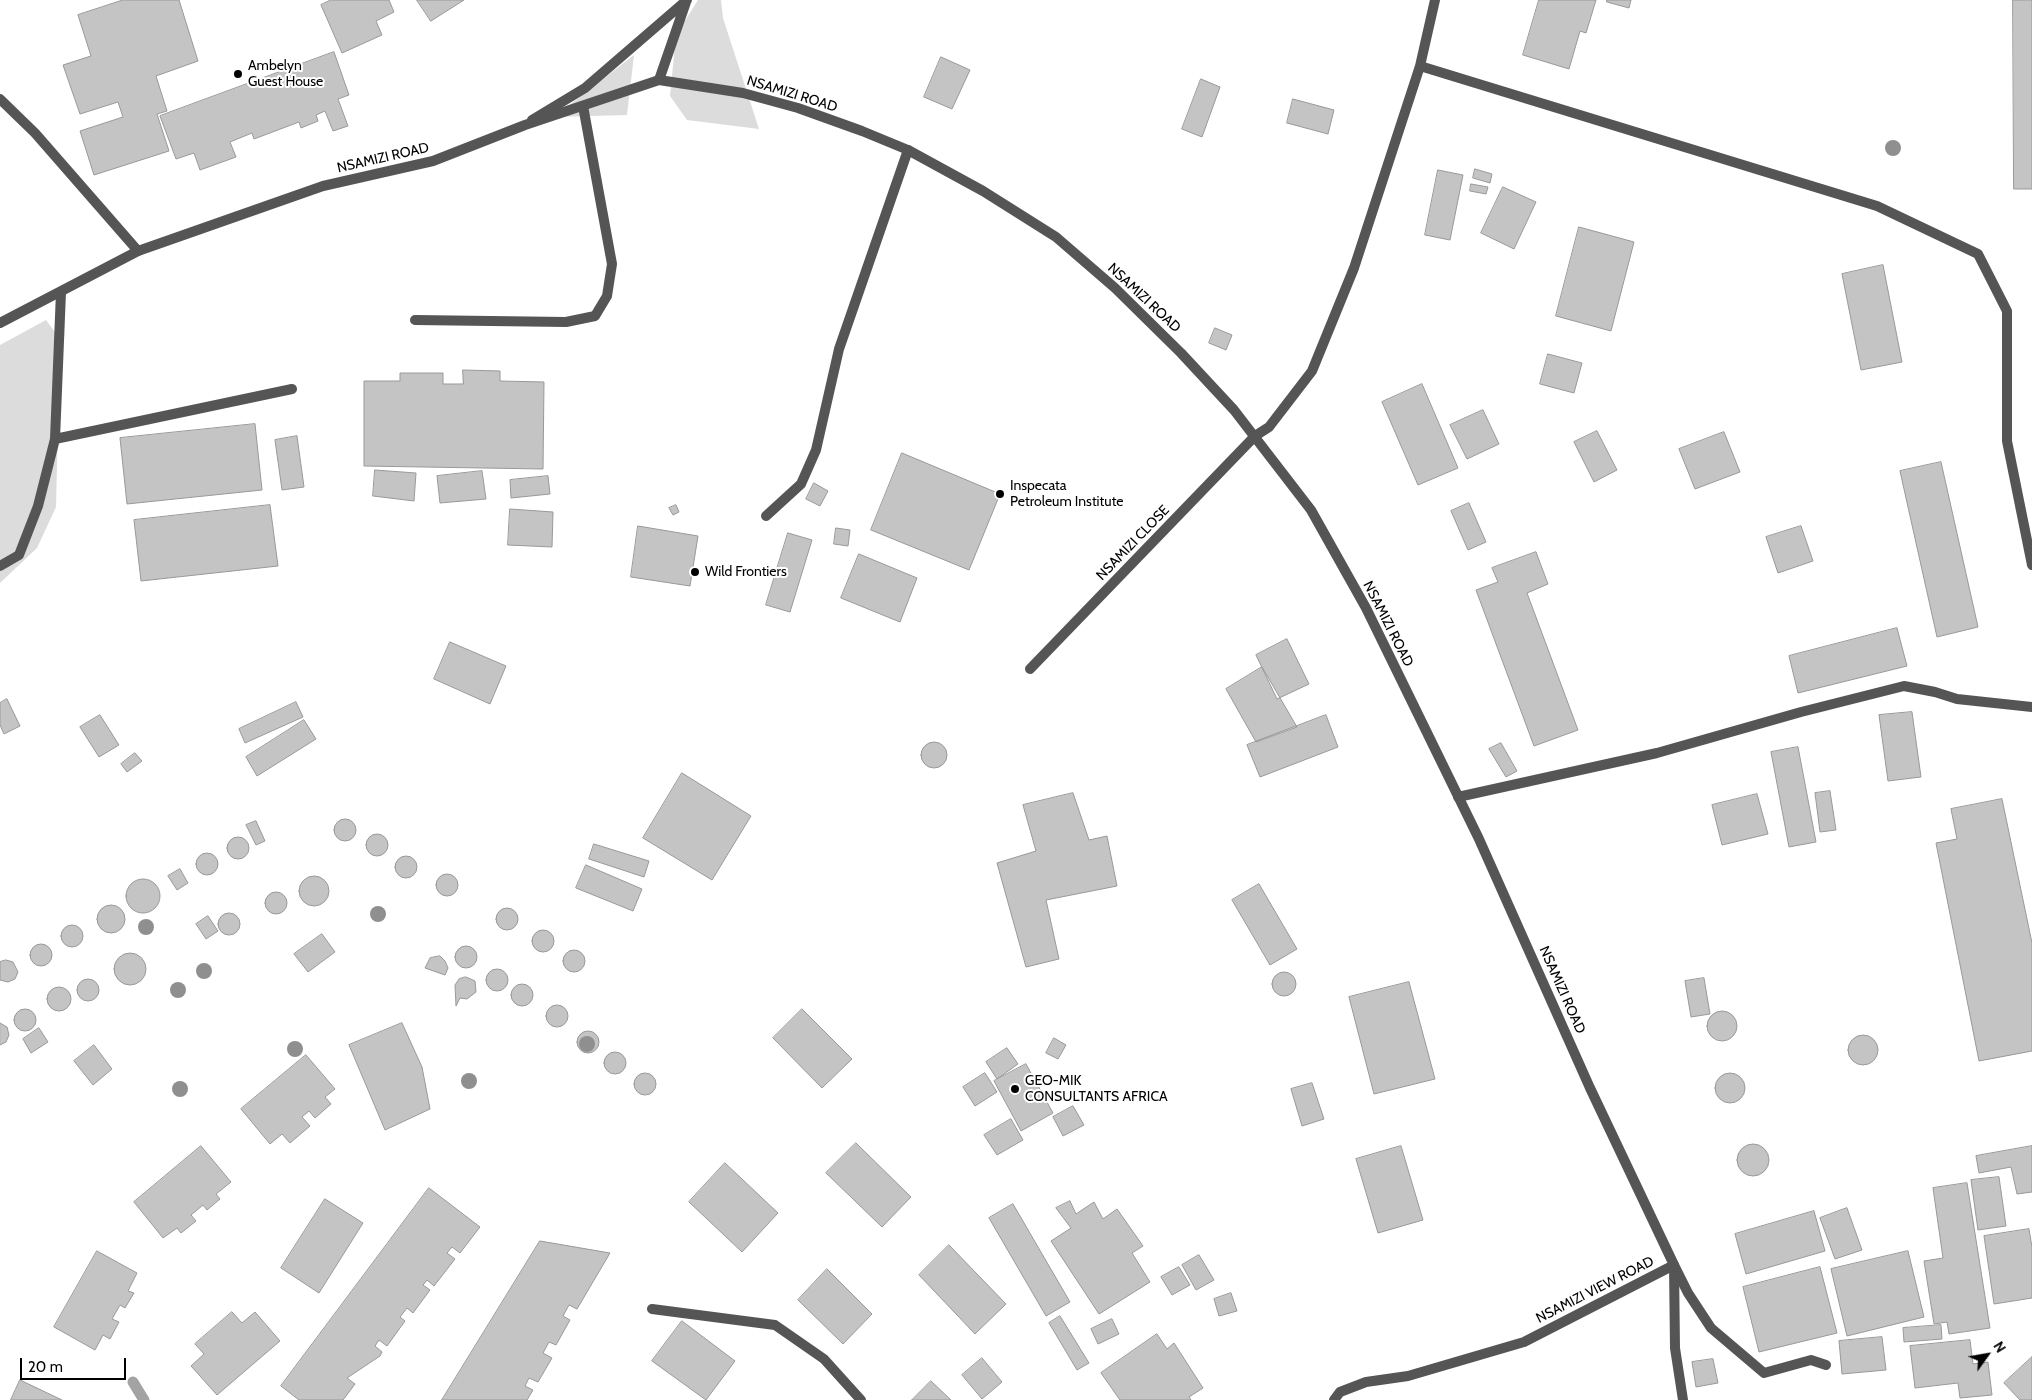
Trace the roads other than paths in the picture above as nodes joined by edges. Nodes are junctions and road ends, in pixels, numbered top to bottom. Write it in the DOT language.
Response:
graph roads {
  1 [pos="1435,0"];
  2 [pos="687,1"];
  3 [pos="1420,66"];
  4 [pos="659,80"];
  5 [pos="0,99"];
  6 [pos="583,106"];
  7 [pos="525,125"];
  8 [pos="908,150"];
  9 [pos="138,251"];
  10 [pos="62,292"];
  11 [pos="415,320"];
  12 [pos="0,323"];
  13 [pos="292,389"];
  14 [pos="1255,436"];
  15 [pos="55,439"];
  16 [pos="766,516"];
  17 [pos="2032,565"];
  18 [pos="0,566"];
  19 [pos="1030,669"];
  20 [pos="2032,707"];
  21 [pos="1458,797"];
  22 [pos="1674,1265"];
  23 [pos="652,1309"];
  24 [pos="1826,1365"];
  25 [pos="862,1400"];
  26 [pos="1334,1400"];
  27 [pos="1683,1400"];
  1 -- 3 [label="street, NSAMIZI CLOSE"];
  2 -- 4 [label="street"];
  2 -- 7 [label="street"];
  3 -- 14 [label="street, NSAMIZI CLOSE"];
  3 -- 17 [label="street"];
  4 -- 6 [label="street, NSAMIZI ROAD"];
  4 -- 8 [label="street, NSAMIZI ROAD"];
  5 -- 9 [label="street"];
  6 -- 7 [label="street, NSAMIZI ROAD"];
  6 -- 11 [label="street"];
  7 -- 9 [label="street, NSAMIZI ROAD"];
  8 -- 14 [label="street, NSAMIZI ROAD"];
  8 -- 16 [label="street"];
  9 -- 10 [label="street, NSAMIZI ROAD"];
  10 -- 12 [label="street, NSAMIZI ROAD"];
  10 -- 15 [label="street"];
  13 -- 15 [label="street"];
  14 -- 19 [label="street, NSAMIZI CLOSE"];
  14 -- 21 [label="street, NSAMIZI ROAD"];
  15 -- 18 [label="street"];
  20 -- 21 [label="street"];
  21 -- 22 [label="street, NSAMIZI ROAD"];
  22 -- 24 [label="street, NSAMIZI VIEW ROAD"];
  22 -- 26 [label="street, NSAMIZI VIEW ROAD"];
  22 -- 27 [label="street, NSAMIZI ROAD"];
  23 -- 25 [label="street"];
}
